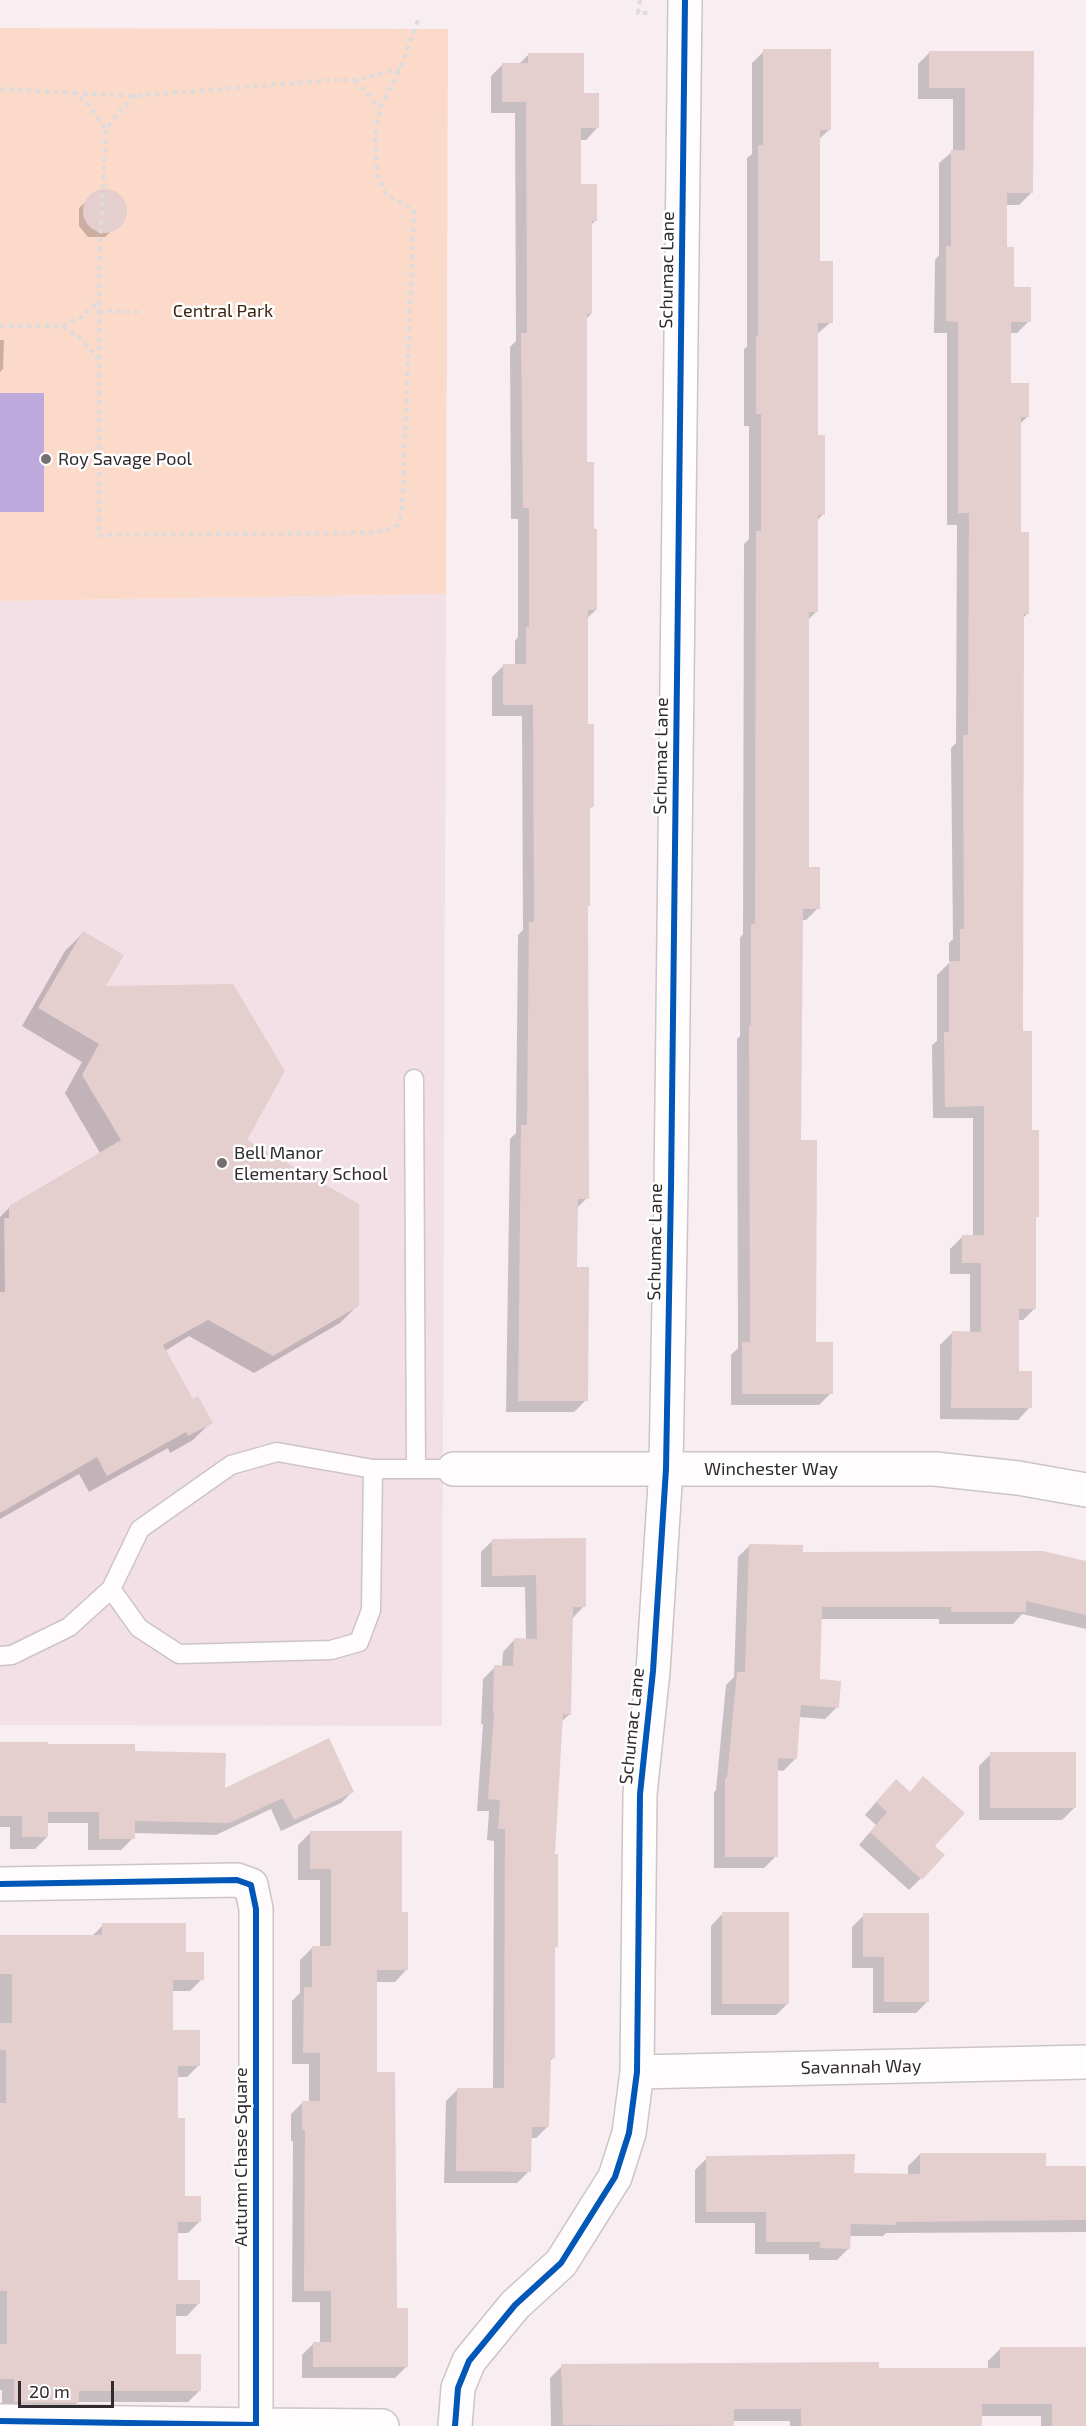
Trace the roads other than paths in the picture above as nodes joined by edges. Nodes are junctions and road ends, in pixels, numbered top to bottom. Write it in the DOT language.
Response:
graph roads {
  1 [pos="685,0"];
  2 [pos="414,1079"];
  3 [pos="373,1469"];
  4 [pos="416,1469"];
  5 [pos="454,1469"];
  6 [pos="666,1469"];
  7 [pos="1086,1490"];
  8 [pos="111,1589"];
  9 [pos="0,1656"];
  10 [pos="0,1884"];
  11 [pos="1086,2062"];
  12 [pos="637,2072"];
  13 [pos="0,2421"];
  14 [pos="256,2425"];
  15 [pos="382,2426"];
  16 [pos="455,2426"];
  1 -- 6 [label="street, Schumac Lane"];
  2 -- 4 [label="lane"];
  3 -- 4 [label="lane"];
  3 -- 8 [label="lane"];
  3 -- 8 [label="lane"];
  4 -- 5 [label="lane"];
  5 -- 6 [label="street, Winchester Way"];
  6 -- 7 [label="street, Winchester Way"];
  6 -- 12 [label="street, Schumac Lane"];
  8 -- 9 [label="lane"];
  10 -- 14 [label="street, Autumn Chase Square"];
  11 -- 12 [label="street, Savannah Way"];
  12 -- 16 [label="street, Schumac Lane"];
  13 -- 14 [label="street"];
  14 -- 15 [label="street"];
}
